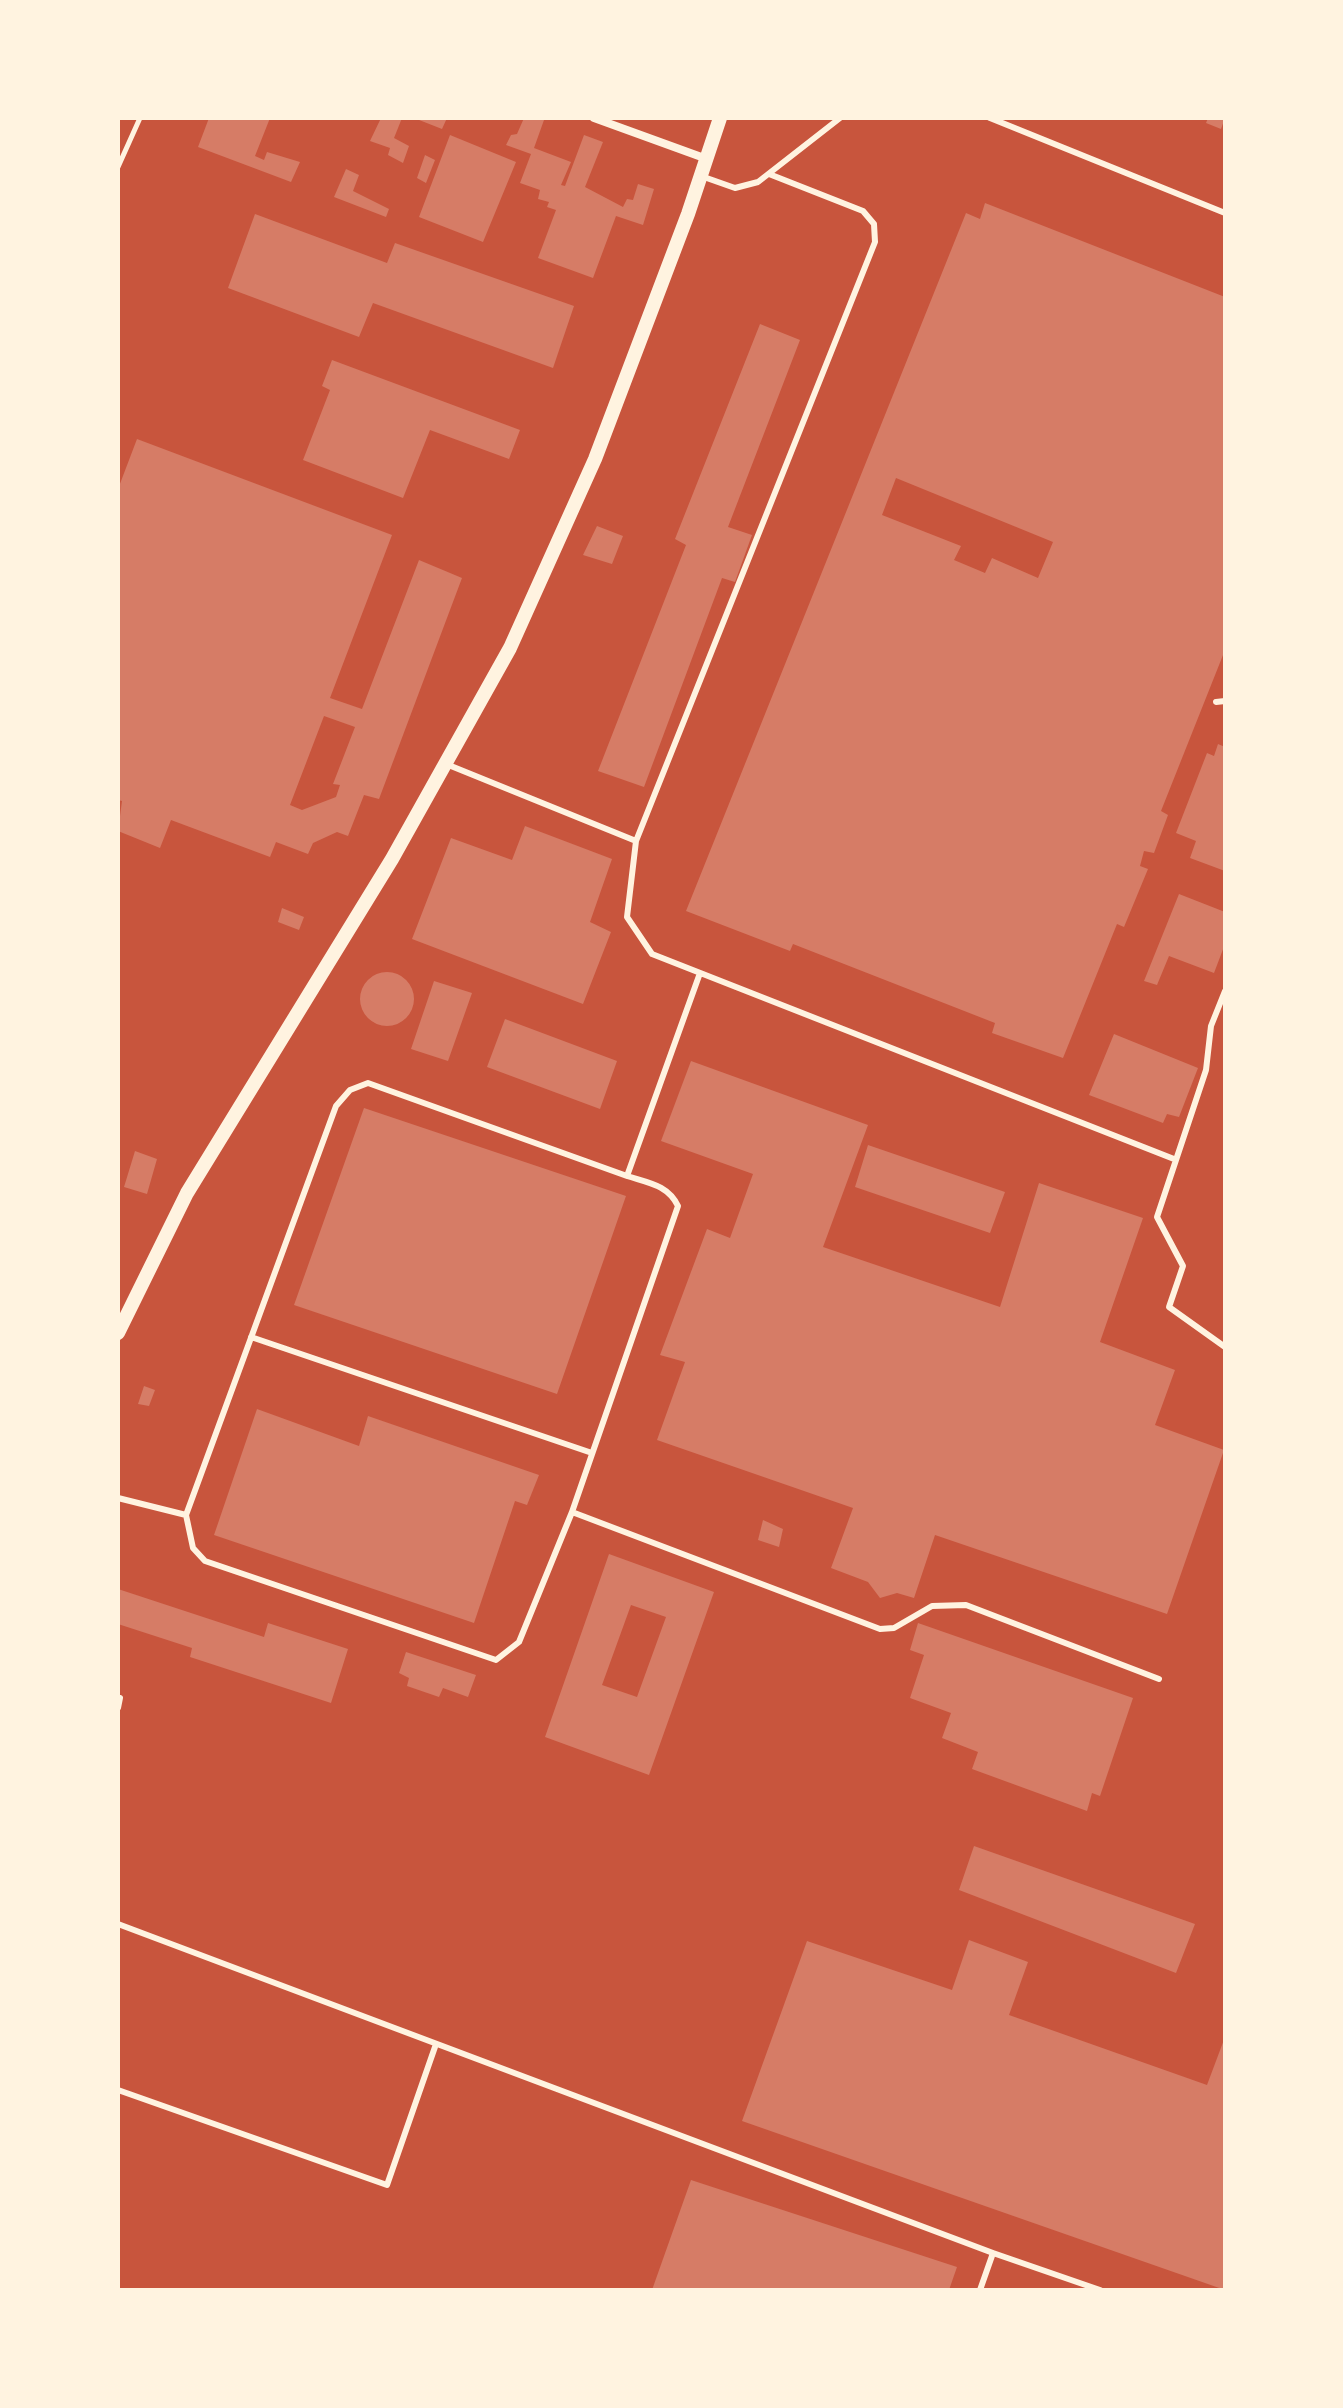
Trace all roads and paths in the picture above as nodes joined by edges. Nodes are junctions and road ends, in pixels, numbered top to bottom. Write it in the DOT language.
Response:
graph roads {
  1 [pos="140,118"];
  2 [pos="594,118"];
  3 [pos="720,118"];
  4 [pos="840,118"];
  5 [pos="990,118"];
  6 [pos="707,159"];
  7 [pos="118,167"];
  8 [pos="769,174"];
  9 [pos="701,176"];
  10 [pos="1225,213"];
  11 [pos="1225,701"];
  12 [pos="1216,702"];
  13 [pos="446,764"];
  14 [pos="636,841"];
  15 [pos="700,973"];
  16 [pos="1225,991"];
  17 [pos="1174,1159"];
  18 [pos="627,1176"];
  19 [pos="118,1333"];
  20 [pos="251,1337"];
  21 [pos="1225,1347"];
  22 [pos="592,1453"];
  23 [pos="118,1498"];
  24 [pos="572,1512"];
  25 [pos="186,1515"];
  26 [pos="1159,1679"];
  27 [pos="120,1698"];
  28 [pos="118,1708"];
  29 [pos="118,1924"];
  30 [pos="436,2044"];
  31 [pos="118,2090"];
  32 [pos="993,2253"];
  33 [pos="980,2290"];
  34 [pos="1100,2290"];
  1 -- 7 [label="path"];
  2 -- 6 [label="street"];
  3 -- 6 [label="street"];
  4 -- 8 [label="lane"];
  5 -- 10 [label="lane"];
  6 -- 9 [label="street"];
  8 -- 9 [label="lane"];
  8 -- 14 [label="lane"];
  9 -- 13 [label="street"];
  11 -- 12 [label="lane"];
  13 -- 14 [label="lane"];
  13 -- 19 [label="street"];
  14 -- 15 [label="lane"];
  15 -- 17 [label="lane"];
  15 -- 18 [label="lane"];
  16 -- 17 [label="lane"];
  17 -- 21 [label="lane"];
  18 -- 20 [label="lane"];
  18 -- 22 [label="lane"];
  20 -- 22 [label="lane"];
  20 -- 25 [label="lane"];
  22 -- 24 [label="lane"];
  23 -- 25 [label="lane"];
  24 -- 25 [label="lane"];
  24 -- 26 [label="lane"];
  27 -- 28 [label="lane"];
  29 -- 30 [label="lane"];
  30 -- 31 [label="lane"];
  30 -- 32 [label="lane"];
  32 -- 33 [label="lane"];
  32 -- 34 [label="lane"];
}
